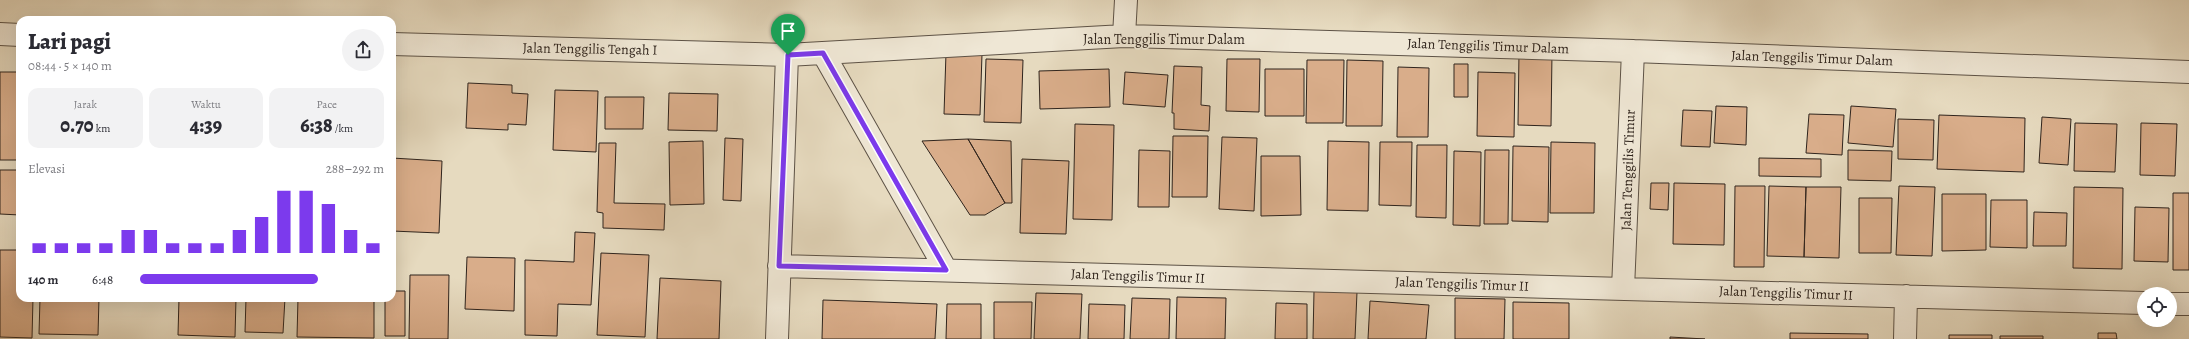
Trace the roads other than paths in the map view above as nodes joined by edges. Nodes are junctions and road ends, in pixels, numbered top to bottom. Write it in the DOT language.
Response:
graph roads {
  1 [pos="1126,0"];
  2 [pos="0,34"];
  3 [pos="16,35"];
  4 [pos="1124,36"];
  5 [pos="396,44"];
  6 [pos="1633,51"];
  7 [pos="823,53"];
  8 [pos="788,55"];
  9 [pos="2189,72"];
  10 [pos="779,266"];
  11 [pos="946,270"];
  12 [pos="1623,289"];
  13 [pos="1906,296"];
  14 [pos="2137,303"];
  15 [pos="2177,304"];
  16 [pos="2189,304"];
  17 [pos="777,339"];
  18 [pos="1905,339"];
  1 -- 4 [label="street"];
  2 -- 3 [label="street"];
  4 -- 6 [label="street, Jalan Tenggilis Timur Dalam"];
  4 -- 7 [label="street, Jalan Tenggilis Timur Dalam"];
  5 -- 8 [label="street, Jalan Tenggilis Tengah I"];
  6 -- 9 [label="street, Jalan Tenggilis Timur Dalam"];
  6 -- 12 [label="street, Jalan Tenggilis Timur"];
  7 -- 8 [label="street, Jalan Tenggilis Timur Dalam"];
  7 -- 11 [label="street"];
  8 -- 10 [label="street"];
  10 -- 11 [label="street, Jalan Tenggilis Timur II"];
  10 -- 17 [label="street"];
  11 -- 12 [label="street, Jalan Tenggilis Timur II"];
  12 -- 13 [label="street, Jalan Tenggilis Timur II"];
  13 -- 14 [label="street, Jalan Tenggilis Timur II"];
  13 -- 18 [label="street"];
  15 -- 16 [label="street"];
}
